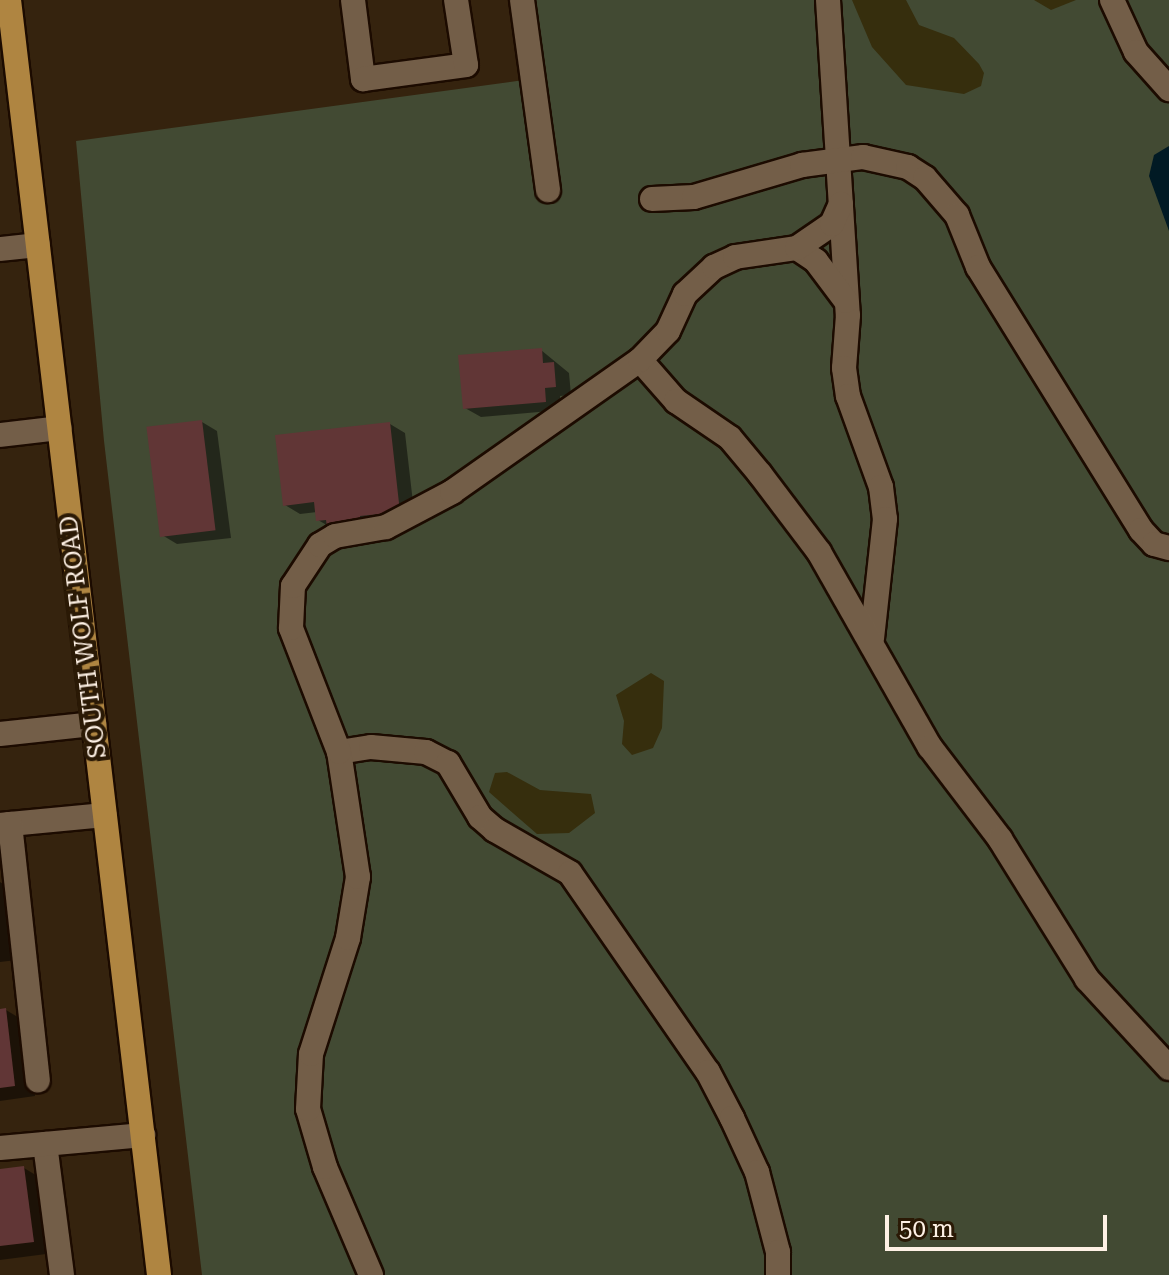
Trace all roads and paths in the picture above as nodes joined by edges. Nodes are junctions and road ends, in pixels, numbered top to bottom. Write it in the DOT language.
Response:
graph roads {
  1 [pos="9,0"];
  2 [pos="353,0"];
  3 [pos="456,0"];
  4 [pos="522,0"];
  5 [pos="828,0"];
  6 [pos="1112,0"];
  7 [pos="1169,89"];
  8 [pos="838,159"];
  9 [pos="548,190"];
  10 [pos="652,199"];
  11 [pos="841,204"];
  12 [pos="38,245"];
  13 [pos="797,248"];
  14 [pos="0,249"];
  15 [pos="848,304"];
  16 [pos="640,360"];
  17 [pos="60,428"];
  18 [pos="0,435"];
  19 [pos="1169,548"];
  20 [pos="872,638"];
  21 [pos="94,724"];
  22 [pos="0,734"];
  23 [pos="339,752"];
  24 [pos="105,815"];
  25 [pos="5,824"];
  26 [pos="1169,1068"];
  27 [pos="38,1080"];
  28 [pos="143,1135"];
  29 [pos="45,1144"];
  30 [pos="0,1148"];
  31 [pos="62,1275"];
  32 [pos="159,1275"];
  33 [pos="371,1275"];
  34 [pos="778,1275"];
  1 -- 12 [label="main road, SOUTH WOLF ROAD"];
  2 -- 3 [label="lane"];
  4 -- 9 [label="lane"];
  5 -- 8 [label="lane"];
  6 -- 7 [label="lane"];
  8 -- 10 [label="lane"];
  8 -- 11 [label="lane"];
  8 -- 19 [label="lane"];
  11 -- 13 [label="lane"];
  11 -- 15 [label="lane"];
  12 -- 14 [label="lane"];
  12 -- 17 [label="main road, SOUTH WOLF ROAD"];
  13 -- 15 [label="lane"];
  13 -- 16 [label="lane"];
  15 -- 20 [label="lane"];
  16 -- 20 [label="lane"];
  16 -- 23 [label="lane"];
  17 -- 18 [label="lane"];
  17 -- 21 [label="main road, SOUTH WOLF ROAD"];
  20 -- 26 [label="lane"];
  21 -- 22 [label="lane"];
  21 -- 24 [label="main road, SOUTH WOLF ROAD"];
  23 -- 33 [label="lane"];
  23 -- 34 [label="lane"];
  24 -- 25 [label="lane"];
  24 -- 28 [label="main road, SOUTH WOLF ROAD"];
  25 -- 27 [label="lane"];
  28 -- 29 [label="lane"];
  28 -- 32 [label="main road, SOUTH WOLF ROAD"];
  29 -- 30 [label="lane"];
  29 -- 31 [label="lane"];
}
